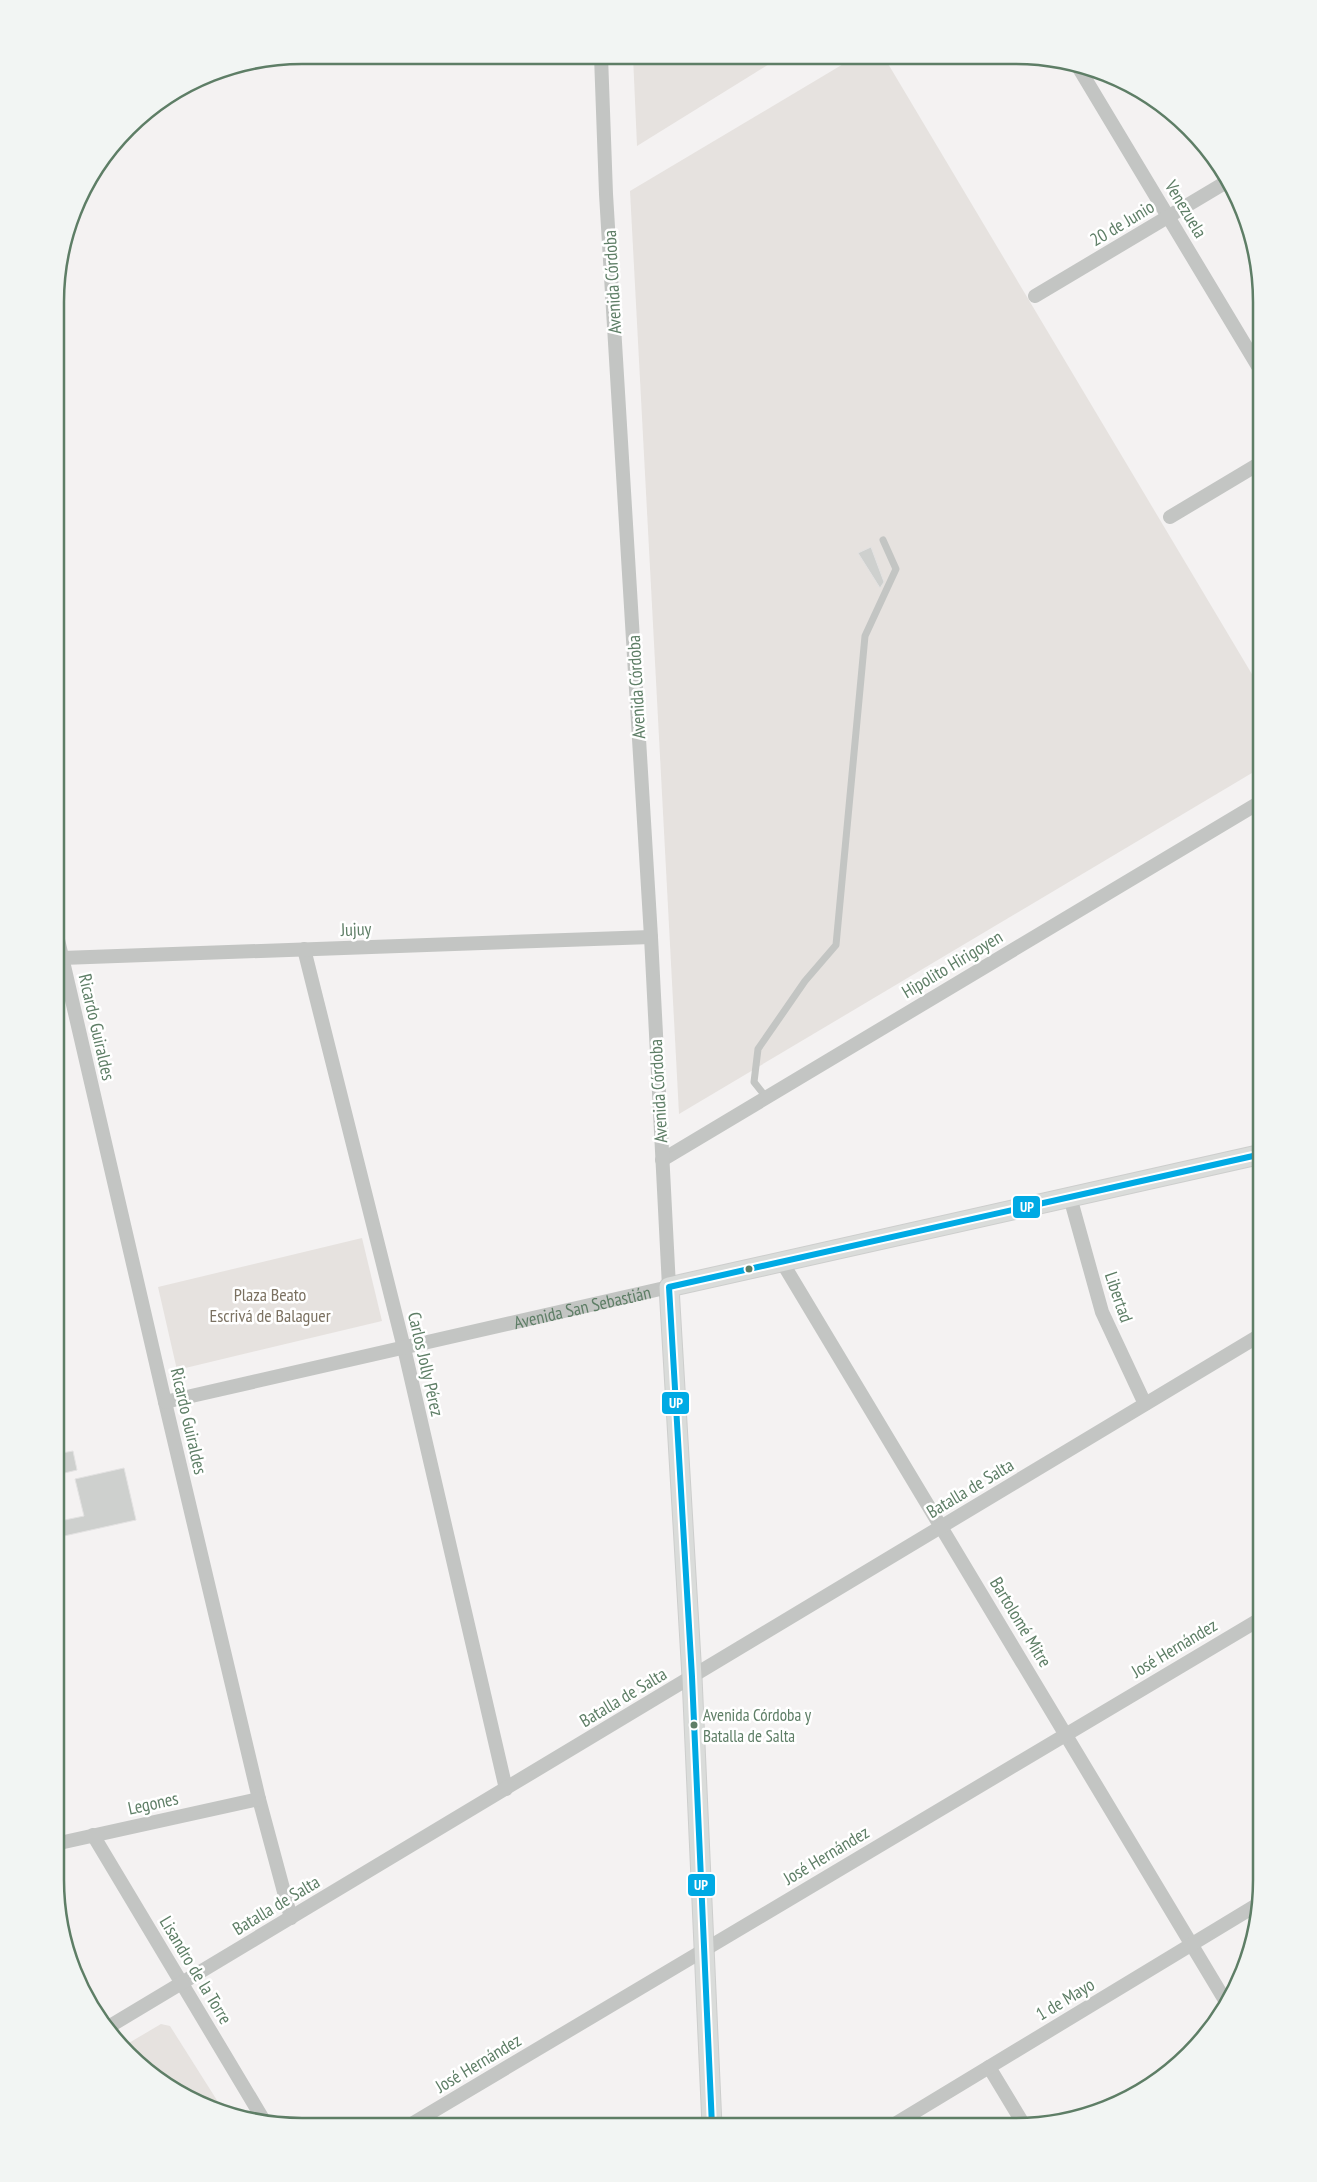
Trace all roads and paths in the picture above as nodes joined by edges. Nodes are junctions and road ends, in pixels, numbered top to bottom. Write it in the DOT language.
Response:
graph roads {
  1 [pos="601,64"];
  2 [pos="1082,73"];
  3 [pos="1222,185"];
  4 [pos="1168,217"];
  5 [pos="1035,296"];
  6 [pos="1253,358"];
  7 [pos="1253,467"];
  8 [pos="1170,517"];
  9 [pos="883,540"];
  10 [pos="1253,806"];
  11 [pos="651,937"];
  12 [pos="304,949"];
  13 [pos="64,958"];
  14 [pos="64,967"];
  15 [pos="766,1097"];
  16 [pos="1253,1156"];
  17 [pos="662,1160"];
  18 [pos="1070,1197"];
  19 [pos="782,1262"];
  20 [pos="669,1287"];
  21 [pos="1253,1339"];
  22 [pos="404,1348"];
  23 [pos="165,1402"];
  24 [pos="1144,1404"];
  25 [pos="942,1526"];
  26 [pos="1253,1623"];
  27 [pos="692,1677"];
  28 [pos="1066,1734"];
  29 [pos="506,1789"];
  30 [pos="259,1798"];
  31 [pos="93,1835"];
  32 [pos="64,1842"];
  33 [pos="1251,1908"];
  34 [pos="291,1918"];
  35 [pos="1192,1944"];
  36 [pos="704,1950"];
  37 [pos="182,1984"];
  38 [pos="1223,1996"];
  39 [pos="113,2025"];
  40 [pos="990,2067"];
  41 [pos="260,2115"];
  42 [pos="422,2118"];
  43 [pos="712,2118"];
  44 [pos="905,2118"];
  45 [pos="1020,2118"];
  1 -- 11 [label="street, Avenida Córdoba"];
  2 -- 4 [label="street, Venezuela"];
  3 -- 4 [label="street, 20 de Junio"];
  4 -- 5 [label="street, 20 de Junio"];
  4 -- 6 [label="street, Venezuela"];
  7 -- 8 [label="street"];
  9 -- 15 [label="lane"];
  10 -- 15 [label="street, Hipolito Hirigoyen"];
  11 -- 12 [label="street, Jujuy"];
  11 -- 17 [label="street, Avenida Córdoba"];
  12 -- 13 [label="street, Jujuy"];
  12 -- 22 [label="street, Carlos Jolly Pérez"];
  14 -- 23 [label="street, Ricardo Guiraldes"];
  15 -- 17 [label="street, Hipolito Hirigoyen"];
  16 -- 18 [label="street, Avenida San Sebastián"];
  17 -- 20 [label="street, Avenida Córdoba"];
  18 -- 19 [label="street, Avenida San Sebastián"];
  18 -- 24 [label="street, Libertad"];
  19 -- 20 [label="street, Avenida San Sebastián"];
  19 -- 25 [label="street, Bartolomé Mitre"];
  20 -- 22 [label="street, Avenida San Sebastián"];
  20 -- 27 [label="street, Avenida Córdoba"];
  21 -- 24 [label="street, Batalla de Salta"];
  22 -- 23 [label="street, Avenida San Sebastián"];
  22 -- 29 [label="street, Carlos Jolly Pérez"];
  23 -- 30 [label="street, Ricardo Guiraldes"];
  24 -- 25 [label="street, Batalla de Salta"];
  25 -- 27 [label="street, Batalla de Salta"];
  25 -- 28 [label="street, Bartolomé Mitre"];
  26 -- 28 [label="street, José Hernández"];
  27 -- 29 [label="street, Batalla de Salta"];
  27 -- 36 [label="street, Avenida Córdoba"];
  28 -- 35 [label="street, Bartolomé Mitre"];
  28 -- 36 [label="street, José Hernández"];
  29 -- 34 [label="street, Batalla de Salta"];
  30 -- 31 [label="street, Legones"];
  30 -- 34 [label="street, Ricardo Guiraldes"];
  31 -- 32 [label="street, Legones"];
  31 -- 37 [label="street, Lisandro de la Torre"];
  33 -- 35 [label="street, 1 de Mayo"];
  34 -- 37 [label="street, Batalla de Salta"];
  35 -- 38 [label="street, Bartolomé Mitre"];
  35 -- 40 [label="street, 1 de Mayo"];
  36 -- 42 [label="street, José Hernández"];
  36 -- 43 [label="street, Avenida Córdoba"];
  37 -- 39 [label="street, Batalla de Salta"];
  37 -- 41 [label="street, Lisandro de la Torre"];
  40 -- 44 [label="street, 1 de Mayo"];
  40 -- 45 [label="street"];
}
